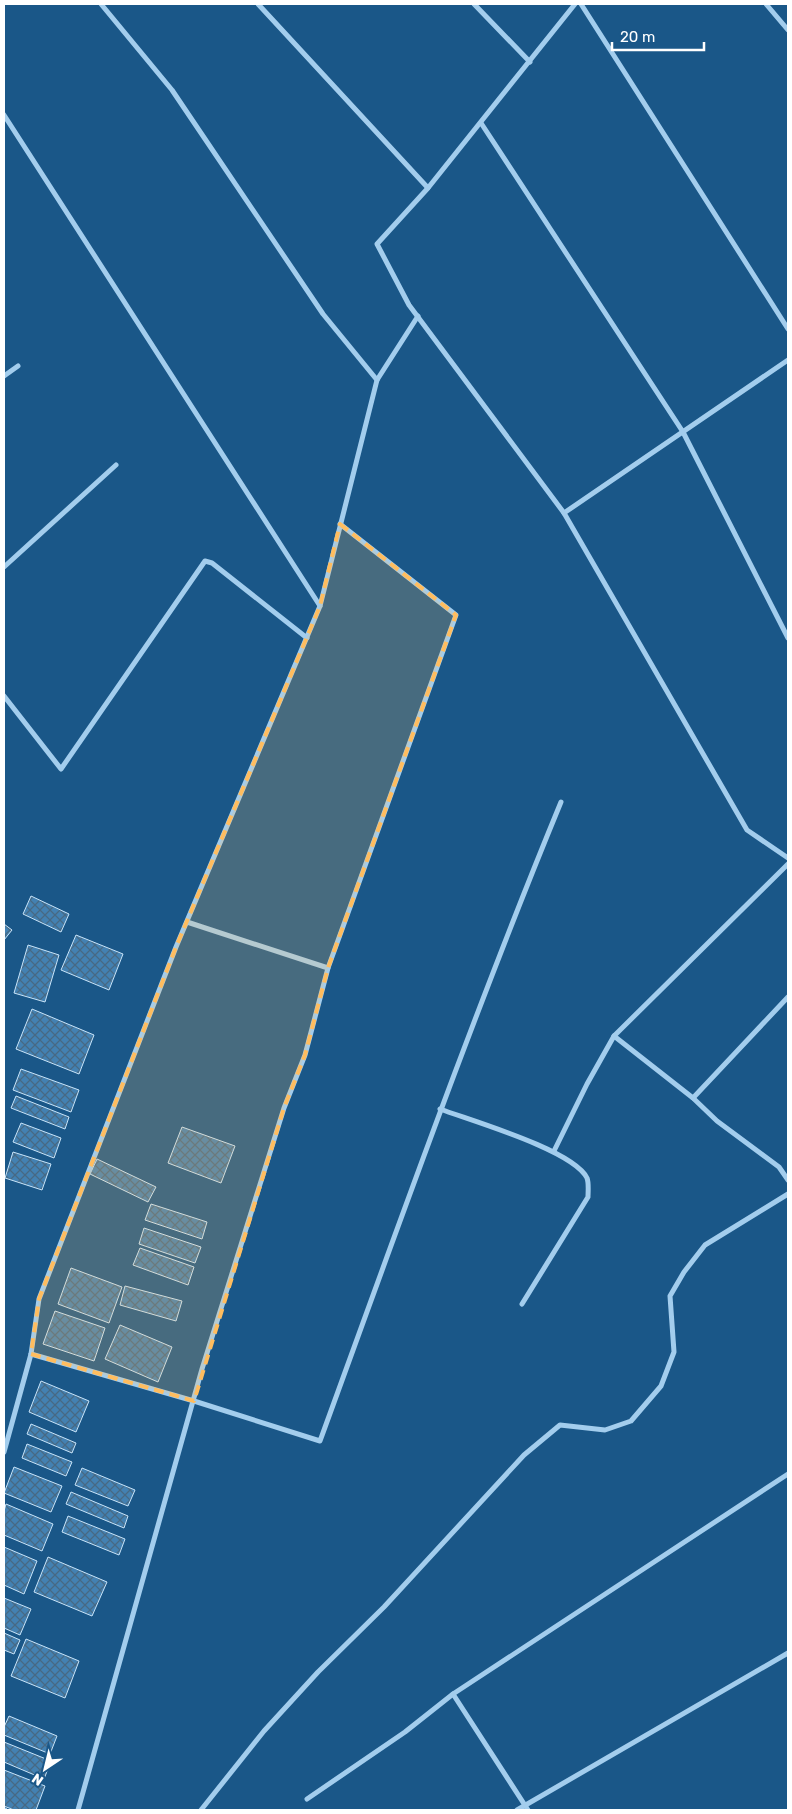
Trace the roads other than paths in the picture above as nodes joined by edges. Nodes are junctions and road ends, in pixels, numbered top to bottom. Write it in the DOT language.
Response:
graph roads {
  1 [pos="101,4"];
  2 [pos="258,4"];
  3 [pos="474,4"];
  4 [pos="575,4"];
  5 [pos="580,4"];
  6 [pos="766,4"];
  7 [pos="788,30"];
  8 [pos="530,62"];
  9 [pos="4,115"];
  10 [pos="481,123"];
  11 [pos="428,188"];
  12 [pos="418,316"];
  13 [pos="788,329"];
  14 [pos="788,360"];
  15 [pos="18,366"];
  16 [pos="4,376"];
  17 [pos="377,380"];
  18 [pos="684,432"];
  19 [pos="116,465"];
  20 [pos="564,513"];
  21 [pos="340,524"];
  22 [pos="4,568"];
  23 [pos="320,606"];
  24 [pos="307,638"];
  25 [pos="788,638"];
  26 [pos="4,696"];
  27 [pos="562,802"];
  28 [pos="788,858"];
  29 [pos="788,864"];
  30 [pos="187,922"];
  31 [pos="328,968"];
  32 [pos="788,997"];
  33 [pos="614,1036"];
  34 [pos="693,1098"];
  35 [pos="440,1110"];
  36 [pos="554,1151"];
  37 [pos="788,1180"];
  38 [pos="788,1194"];
  39 [pos="522,1304"];
  40 [pos="31,1354"];
  41 [pos="194,1401"];
  42 [pos="4,1452"];
  43 [pos="788,1474"];
  44 [pos="788,1653"];
  45 [pos="453,1694"];
  46 [pos="307,1799"];
  47 [pos="526,1808"];
  48 [pos="78,1810"];
  49 [pos="200,1810"];
  50 [pos="517,1810"];
  1 -- 17 [label="street"];
  2 -- 11 [label="street"];
  3 -- 8 [label="street"];
  4 -- 8 [label="street"];
  5 -- 13 [label="street"];
  6 -- 7 [label="street"];
  8 -- 10 [label="street"];
  9 -- 23 [label="street"];
  10 -- 11 [label="street"];
  10 -- 18 [label="street"];
  11 -- 12 [label="street"];
  12 -- 17 [label="street"];
  12 -- 20 [label="street"];
  14 -- 18 [label="street"];
  15 -- 16 [label="street"];
  17 -- 21 [label="street"];
  18 -- 20 [label="street"];
  18 -- 25 [label="street"];
  19 -- 22 [label="street"];
  20 -- 28 [label="street"];
  21 -- 23 [label="street"];
  21 -- 31 [label="street"];
  23 -- 24 [label="street"];
  24 -- 26 [label="street"];
  24 -- 30 [label="street"];
  27 -- 35 [label="street"];
  29 -- 33 [label="street"];
  30 -- 31 [label="street"];
  30 -- 40 [label="street"];
  31 -- 41 [label="street"];
  32 -- 34 [label="street"];
  33 -- 34 [label="street"];
  33 -- 36 [label="street"];
  34 -- 37 [label="street"];
  35 -- 36 [label="street"];
  35 -- 41 [label="street"];
  36 -- 39 [label="street"];
  38 -- 49 [label="street"];
  40 -- 41 [label="street"];
  40 -- 42 [label="street"];
  41 -- 48 [label="street"];
  43 -- 45 [label="street"];
  44 -- 47 [label="street"];
  45 -- 46 [label="street"];
  45 -- 47 [label="street"];
  47 -- 50 [label="street"];
}
